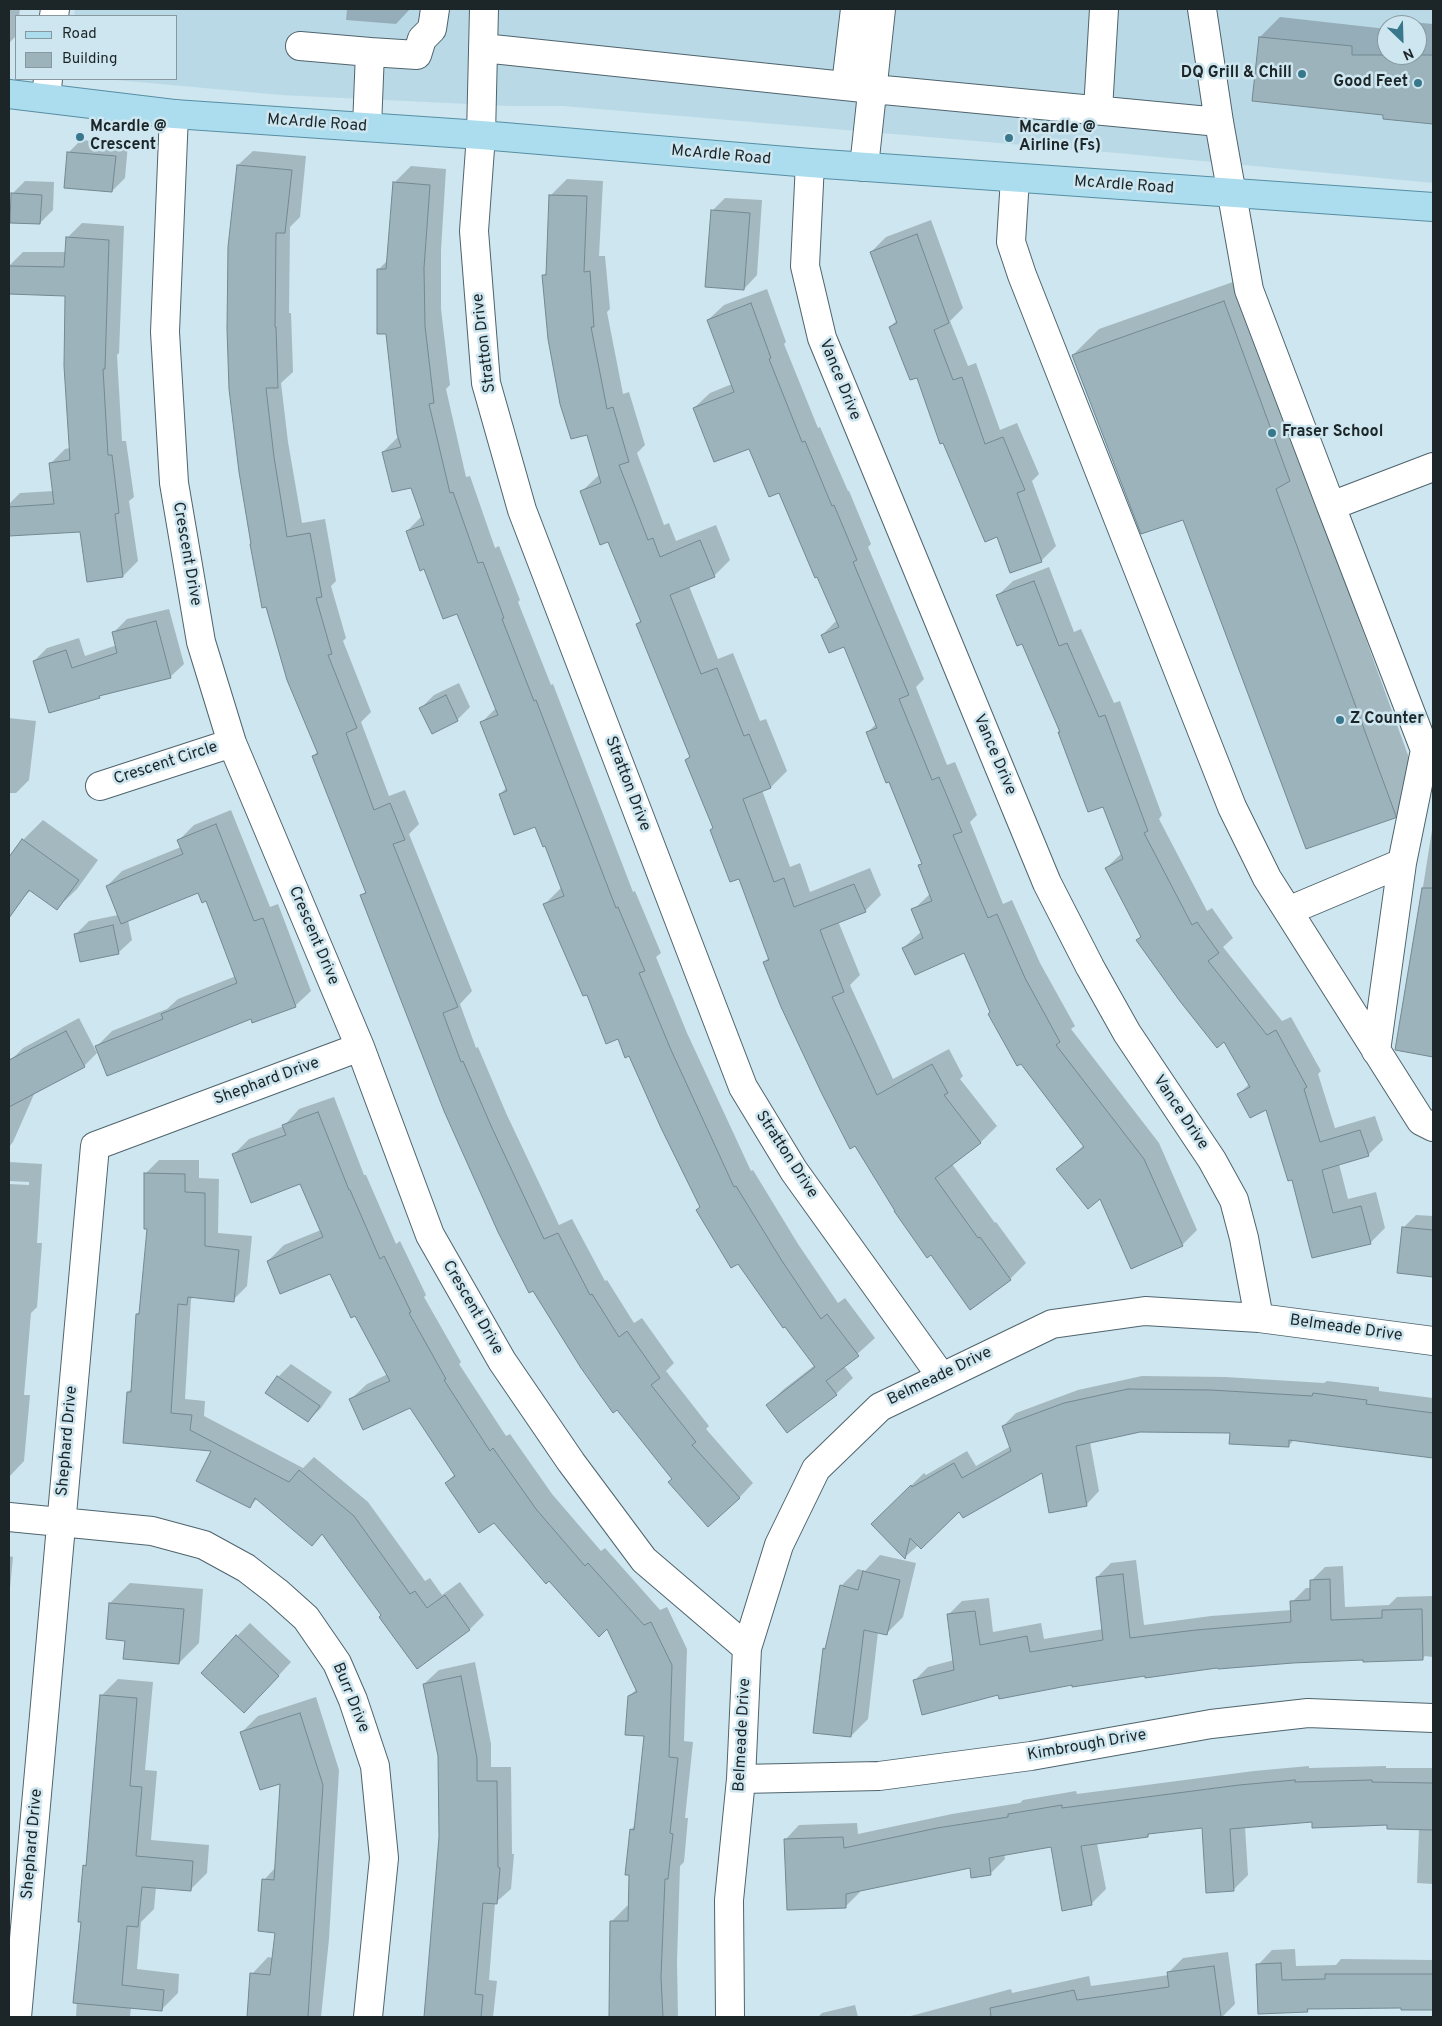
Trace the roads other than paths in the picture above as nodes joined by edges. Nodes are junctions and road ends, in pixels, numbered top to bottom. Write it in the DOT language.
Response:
graph roads {
  1 [pos="418,9"];
  2 [pos="435,9"];
  3 [pos="484,9"];
  4 [pos="855,9"];
  5 [pos="881,9"];
  6 [pos="1104,9"];
  7 [pos="1202,9"];
  8 [pos="422,39"];
  9 [pos="300,46"];
  10 [pos="483,48"];
  11 [pos="370,52"];
  12 [pos="846,86"];
  13 [pos="47,88"];
  14 [pos="873,89"];
  15 [pos="9,94"];
  16 [pos="1098,110"];
  17 [pos="174,114"];
  18 [pos="1219,122"];
  19 [pos="366,127"];
  20 [pos="481,135"];
  21 [pos="810,163"];
  22 [pos="864,167"];
  23 [pos="1015,178"];
  24 [pos="1231,194"];
  25 [pos="1433,207"];
  26 [pos="1433,467"];
  27 [pos="1331,506"];
  28 [pos="232,742"];
  29 [pos="1429,751"];
  30 [pos="100,786"];
  31 [pos="1402,863"];
  32 [pos="1288,911"];
  33 [pos="360,1047"];
  34 [pos="1376,1051"];
  35 [pos="1433,1127"];
  36 [pos="1259,1318"];
  37 [pos="1433,1341"];
  38 [pos="941,1376"];
  39 [pos="9,1517"];
  40 [pos="61,1521"];
  41 [pos="747,1648"];
  42 [pos="1433,1718"];
  43 [pos="741,1779"];
  44 [pos="17,2017"];
  45 [pos="368,2017"];
  46 [pos="730,2017"];
  1 -- 8 [label="street"];
  2 -- 8 [label="street"];
  3 -- 10 [label="street, Stratton Drive"];
  4 -- 12 [label="street"];
  5 -- 14 [label="street"];
  6 -- 16 [label="street"];
  7 -- 18 [label="street"];
  8 -- 11 [label="street"];
  9 -- 11 [label="street"];
  10 -- 12 [label="street"];
  10 -- 20 [label="street, Stratton Drive"];
  11 -- 19 [label="street"];
  12 -- 14 [label="street"];
  13 -- 15 [label="main road, McArdle Road"];
  13 -- 17 [label="main road, McArdle Road"];
  14 -- 16 [label="street"];
  14 -- 22 [label="street"];
  16 -- 18 [label="street"];
  17 -- 19 [label="main road, McArdle Road"];
  17 -- 28 [label="street, Crescent Drive"];
  18 -- 24 [label="street"];
  19 -- 20 [label="main road, McArdle Road"];
  20 -- 21 [label="main road, McArdle Road"];
  20 -- 38 [label="street, Stratton Drive"];
  21 -- 22 [label="main road, McArdle Road"];
  21 -- 36 [label="street, Vance Drive"];
  22 -- 23 [label="main road, McArdle Road"];
  23 -- 24 [label="main road, McArdle Road"];
  23 -- 32 [label="street"];
  24 -- 25 [label="main road, McArdle Road"];
  24 -- 27 [label="street"];
  26 -- 27 [label="street"];
  27 -- 29 [label="street"];
  28 -- 30 [label="street, Crescent Circle"];
  28 -- 33 [label="street, Crescent Drive"];
  29 -- 31 [label="street"];
  31 -- 32 [label="street"];
  31 -- 34 [label="street"];
  32 -- 34 [label="street"];
  33 -- 40 [label="street, Shephard Drive"];
  33 -- 41 [label="street, Crescent Drive"];
  34 -- 35 [label="street"];
  36 -- 37 [label="street, Belmeade Drive"];
  36 -- 38 [label="street, Belmeade Drive"];
  38 -- 41 [label="street, Belmeade Drive"];
  39 -- 40 [label="street, Burr Drive"];
  40 -- 44 [label="street, Shephard Drive"];
  40 -- 45 [label="street, Burr Drive"];
  41 -- 43 [label="street, Belmeade Drive"];
  42 -- 43 [label="street, Kimbrough Drive"];
  43 -- 46 [label="street, Belmeade Drive"];
}
